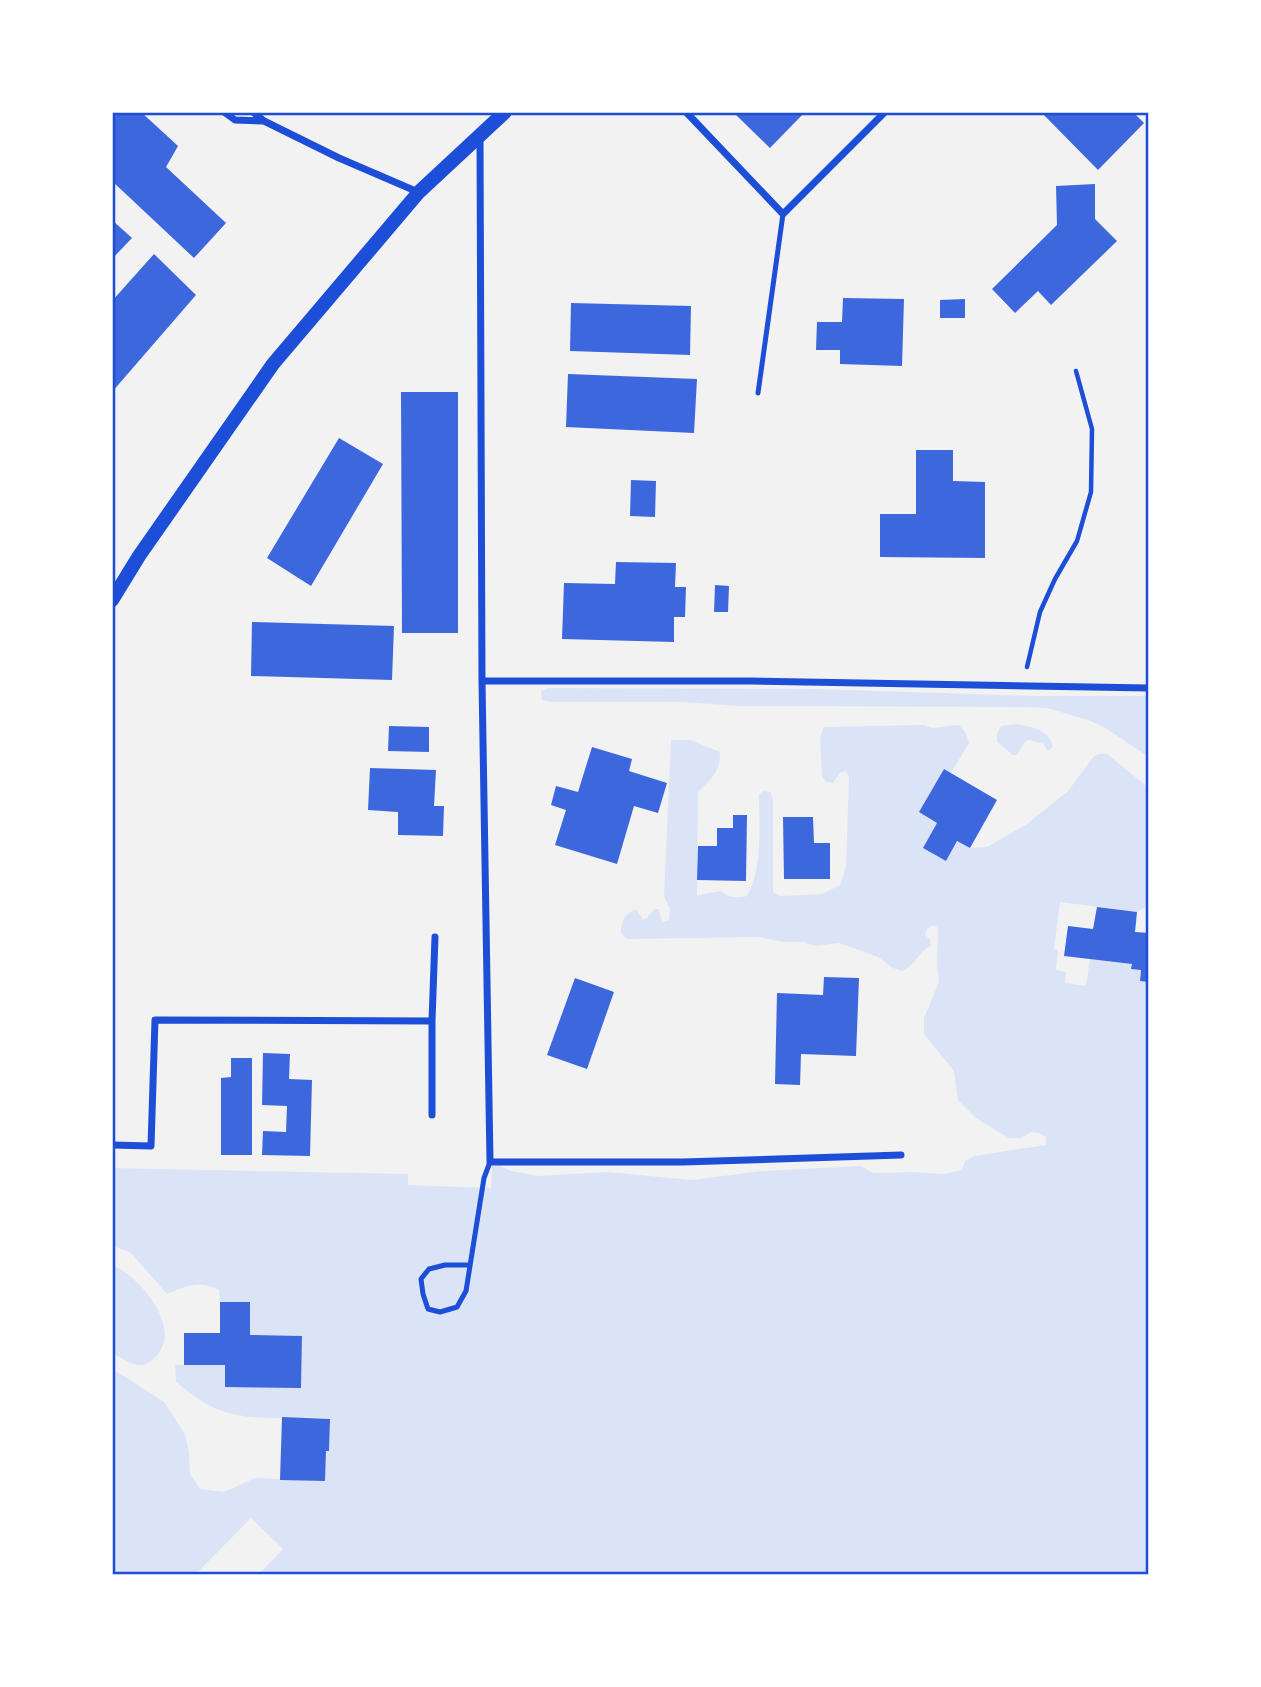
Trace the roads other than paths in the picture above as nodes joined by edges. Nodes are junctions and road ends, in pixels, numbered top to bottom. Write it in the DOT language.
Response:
graph roads {
  1 [pos="224,112"];
  2 [pos="253,112"];
  3 [pos="505,112"];
  4 [pos="686,112"];
  5 [pos="885,112"];
  6 [pos="264,121"];
  7 [pos="480,135"];
  8 [pos="419,192"];
  9 [pos="783,214"];
  10 [pos="758,393"];
  11 [pos="112,600"];
  12 [pos="482,681"];
  13 [pos="1149,688"];
  14 [pos="435,937"];
  15 [pos="432,1021"];
  16 [pos="432,1115"];
  17 [pos="112,1145"];
  18 [pos="901,1155"];
  19 [pos="489,1162"];
  20 [pos="469,1265"];
  1 -- 6 [label="street"];
  2 -- 6 [label="street"];
  3 -- 7 [label="main road"];
  4 -- 9 [label="street"];
  5 -- 9 [label="street"];
  6 -- 8 [label="street"];
  7 -- 8 [label="main road"];
  7 -- 12 [label="street"];
  8 -- 11 [label="main road"];
  9 -- 10 [label="lane"];
  12 -- 13 [label="street"];
  12 -- 19 [label="street"];
  14 -- 15 [label="street"];
  15 -- 16 [label="street"];
  15 -- 17 [label="street"];
  18 -- 19 [label="street"];
  19 -- 20 [label="lane"];
  20 -- 20 [label="lane"];
}
